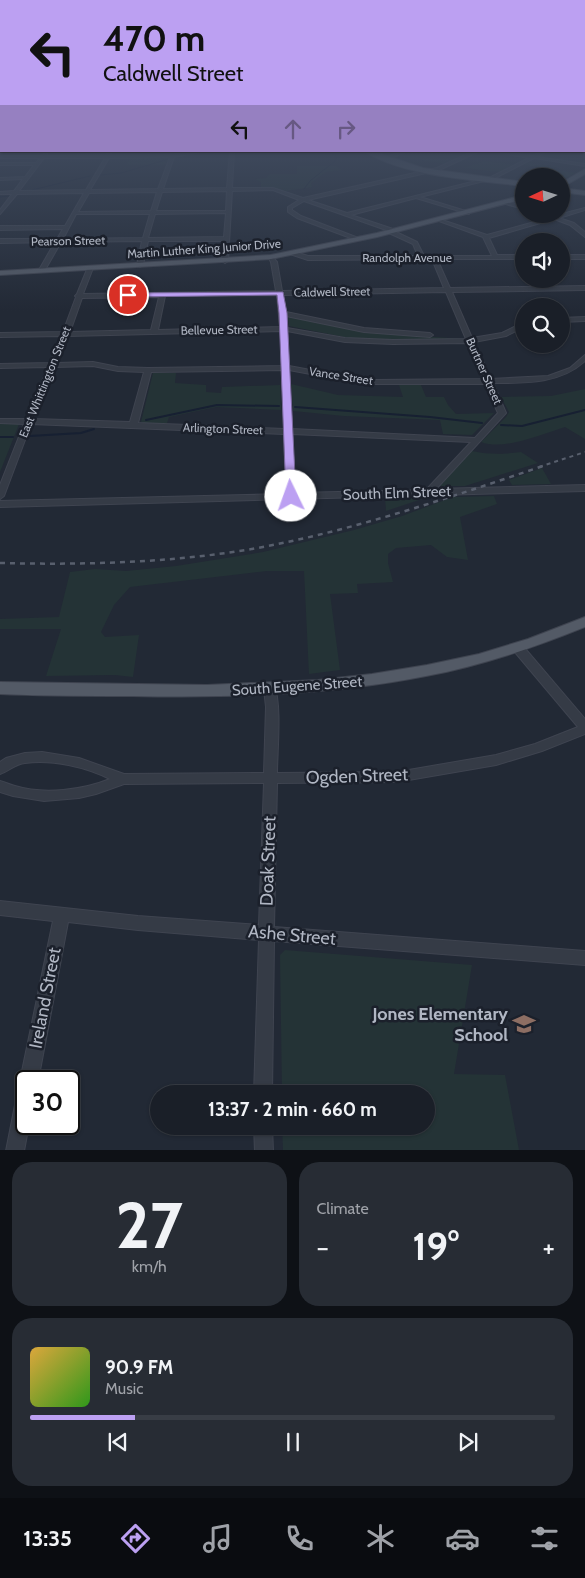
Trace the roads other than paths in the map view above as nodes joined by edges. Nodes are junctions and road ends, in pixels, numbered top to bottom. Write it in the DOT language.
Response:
graph roads {
  1 [pos="80,204"];
  2 [pos="155,204"];
  3 [pos="228,204"];
  4 [pos="295,204"];
  5 [pos="317,204"];
  6 [pos="393,204"];
  7 [pos="436,204"];
  8 [pos="498,204"];
  9 [pos="585,209"];
  10 [pos="152,212"];
  11 [pos="227,212"];
  12 [pos="75,213"];
  13 [pos="466,213"];
  14 [pos="347,214"];
  15 [pos="570,214"];
  16 [pos="441,220"];
  17 [pos="537,223"];
  18 [pos="569,223"];
  19 [pos="67,227"];
  20 [pos="0,228"];
  21 [pos="392,232"];
  22 [pos="584,234"];
  23 [pos="487,237"];
  24 [pos="226,239"];
  25 [pos="358,239"];
  26 [pos="60,240"];
  27 [pos="144,240"];
  28 [pos="0,241"];
  29 [pos="292,254"];
  30 [pos="271,257"];
  31 [pos="495,257"];
  32 [pos="515,257"];
  33 [pos="570,257"];
  34 [pos="585,257"];
  35 [pos="422,258"];
  36 [pos="434,258"];
  37 [pos="226,261"];
  38 [pos="140,265"];
  39 [pos="90,268"];
  40 [pos="42,270"];
  41 [pos="0,273"];
  42 [pos="585,288"];
  43 [pos="447,291"];
  44 [pos="280,293"];
  45 [pos="162,295"];
  46 [pos="78,296"];
  47 [pos="283,313"];
  48 [pos="570,320"];
  49 [pos="585,320"];
  50 [pos="515,328"];
  51 [pos="284,329"];
  52 [pos="154,331"];
  53 [pos="66,333"];
  54 [pos="0,335"];
  55 [pos="470,338"];
  56 [pos="585,357"];
  57 [pos="52,365"];
  58 [pos="0,366"];
  59 [pos="286,368"];
  60 [pos="148,370"];
  61 [pos="489,381"];
  62 [pos="0,421"];
  63 [pos="28,422"];
  64 [pos="133,425"];
  65 [pos="288,431"];
  66 [pos="475,440"];
  67 [pos="585,488"];
  68 [pos="428,492"];
  69 [pos="0,496"];
  70 [pos="291,496"];
  71 [pos="0,504"];
  72 [pos="585,622"];
  73 [pos="518,648"];
  74 [pos="0,688"];
  75 [pos="270,689"];
  76 [pos="585,728"];
  77 [pos="0,769"];
  78 [pos="270,778"];
  79 [pos="123,779"];
  80 [pos="0,786"];
  81 [pos="0,908"];
  82 [pos="62,915"];
  83 [pos="265,933"];
  84 [pos="585,958"];
  85 [pos="31,1070"];
  86 [pos="264,1085"];
  87 [pos="18,1135"];
  88 [pos="264,1135"];
  89 [pos="15,1150"];
  90 [pos="264,1150"];
  1 -- 12 [label="street"];
  2 -- 10 [label="street"];
  3 -- 11 [label="street"];
  4 -- 25 [label="street"];
  5 -- 14 [label="street"];
  6 -- 14 [label="street"];
  7 -- 13 [label="street"];
  8 -- 13 [label="main road, Martin Luther King Junior Drive"];
  9 -- 15 [label="street"];
  10 -- 11 [label="street"];
  10 -- 12 [label="street"];
  10 -- 27 [label="street"];
  11 -- 24 [label="street"];
  12 -- 19 [label="street"];
  13 -- 16 [label="main road, Martin Luther King Junior Drive"];
  14 -- 21 [label="street"];
  16 -- 21 [label="main road, Martin Luther King Junior Drive"];
  16 -- 23 [label="street"];
  17 -- 23 [label="street"];
  18 -- 22 [label="street"];
  19 -- 20 [label="street"];
  19 -- 26 [label="street"];
  21 -- 25 [label="main road, Martin Luther King Junior Drive"];
  21 -- 35 [label="street"];
  23 -- 31 [label="street"];
  24 -- 27 [label="street, Pearson Street"];
  24 -- 37 [label="street"];
  25 -- 29 [label="main road, Martin Luther King Junior Drive"];
  26 -- 27 [label="street, Pearson Street"];
  26 -- 28 [label="street, Pearson Street"];
  26 -- 40 [label="street"];
  27 -- 38 [label="street"];
  29 -- 30 [label="main road, Martin Luther King Junior Drive"];
  29 -- 35 [label="street, Randolph Avenue"];
  30 -- 37 [label="main road, Martin Luther King Junior Drive"];
  30 -- 44 [label="street"];
  31 -- 32 [label="street, Randolph Avenue"];
  31 -- 36 [label="street, Randolph Avenue"];
  33 -- 34 [label="street"];
  35 -- 36 [label="street, Randolph Avenue"];
  36 -- 43 [label="street, Burtner Street"];
  37 -- 38 [label="main road, Martin Luther King Junior Drive"];
  38 -- 39 [label="main road, Martin Luther King Junior Drive"];
  39 -- 40 [label="main road, Martin Luther King Junior Drive"];
  39 -- 46 [label="street, East Whittington Street"];
  40 -- 41 [label="main road, Martin Luther King Junior Drive"];
  42 -- 43 [label="street, Caldwell Street"];
  43 -- 44 [label="street, Caldwell Street"];
  43 -- 55 [label="street, Burtner Street"];
  44 -- 45 [label="street, Caldwell Street"];
  44 -- 47 [label="street"];
  45 -- 46 [label="street, Caldwell Street"];
  45 -- 52 [label="street"];
  46 -- 53 [label="street, East Whittington Street"];
  47 -- 51 [label="street"];
  47 -- 55 [label="street"];
  48 -- 49 [label="street"];
  50 -- 55 [label="street, Bellevue Street"];
  51 -- 52 [label="street, Bellevue Street"];
  51 -- 55 [label="street, Bellevue Street"];
  51 -- 59 [label="street"];
  52 -- 53 [label="street, Bellevue Street"];
  53 -- 54 [label="street, Bellevue Street"];
  53 -- 57 [label="street, East Whittington Street"];
  55 -- 61 [label="street, Burtner Street"];
  56 -- 61 [label="street, Vance Street"];
  57 -- 58 [label="street, Vance Street"];
  57 -- 60 [label="street, Vance Street"];
  57 -- 63 [label="street, East Whittington Street"];
  59 -- 60 [label="street, Vance Street"];
  59 -- 61 [label="street, Vance Street"];
  59 -- 65 [label="street"];
  60 -- 64 [label="street"];
  61 -- 66 [label="street, Burtner Street"];
  62 -- 63 [label="street, Arlington Street"];
  63 -- 64 [label="street, Arlington Street"];
  63 -- 69 [label="street, East Whittington Street"];
  64 -- 65 [label="street, Arlington Street"];
  65 -- 66 [label="street, Arlington Street"];
  65 -- 70 [label="street"];
  66 -- 68 [label="street, Burtner Street"];
  67 -- 68 [label="street, South Elm Street"];
  68 -- 70 [label="street, South Elm Street"];
  70 -- 71 [label="street, South Elm Street"];
  72 -- 73 [label="main road, South Eugene Street"];
  73 -- 75 [label="main road, South Eugene Street"];
  73 -- 76 [label="street"];
  74 -- 75 [label="main road, South Eugene Street"];
  75 -- 78 [label="street, Doak Street"];
  76 -- 78 [label="street, Ogden Street"];
  77 -- 79 [label="street, Ogden Street"];
  78 -- 79 [label="street, Ogden Street"];
  78 -- 83 [label="street, Doak Street"];
  79 -- 80 [label="street, Ogden Street"];
  81 -- 82 [label="street, Ashe Street"];
  82 -- 83 [label="street, Ashe Street"];
  82 -- 85 [label="street, Ireland Street"];
  83 -- 84 [label="street, Ashe Street"];
  83 -- 86 [label="street, Doak Street"];
  87 -- 89 [label="street"];
  88 -- 90 [label="street"];
}
